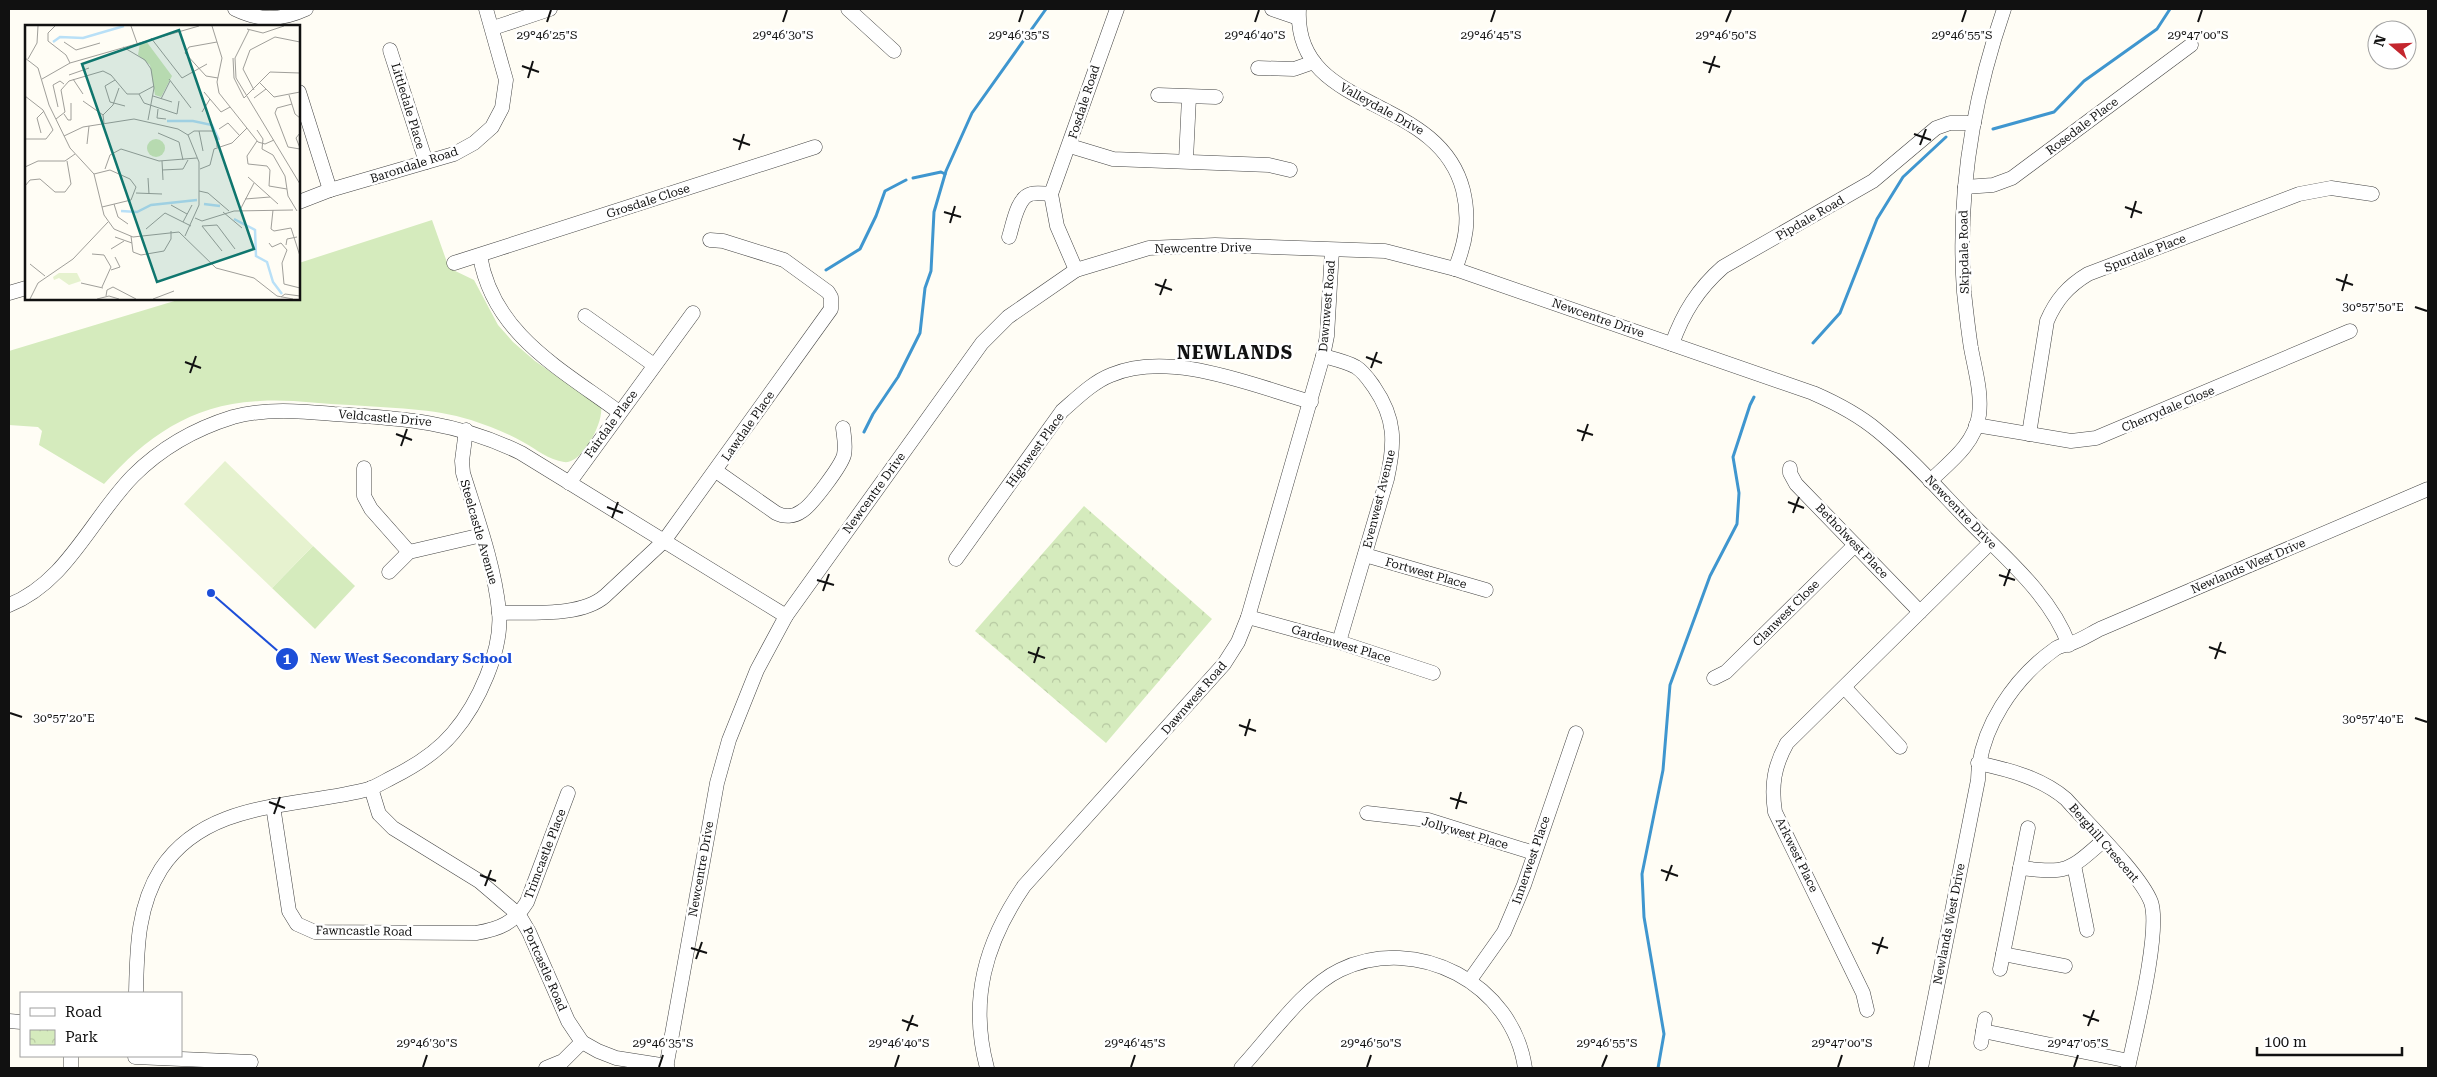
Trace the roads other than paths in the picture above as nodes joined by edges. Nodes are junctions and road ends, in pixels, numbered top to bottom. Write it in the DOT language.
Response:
graph roads {
  1 [pos="235,9"];
  2 [pos="306,9"];
  3 [pos="486,9"];
  4 [pos="550,9"];
  5 [pos="848,9"];
  6 [pos="1117,9"];
  7 [pos="1272,9"];
  8 [pos="2004,9"];
  9 [pos="1299,13"];
  10 [pos="493,28"];
  11 [pos="2191,45"];
  12 [pos="390,50"];
  13 [pos="894,51"];
  14 [pos="1314,62"];
  15 [pos="1258,68"];
  16 [pos="300,95"];
  17 [pos="1158,95"];
  18 [pos="1189,97"];
  19 [pos="1216,97"];
  20 [pos="1974,123"];
  21 [pos="1070,146"];
  22 [pos="815,147"];
  23 [pos="1186,160"];
  24 [pos="426,162"];
  25 [pos="1290,170"];
  26 [pos="1965,187"];
  27 [pos="330,190"];
  28 [pos="1051,194"];
  29 [pos="2372,194"];
  30 [pos="300,202"];
  31 [pos="1010,237"];
  32 [pos="710,240"];
  33 [pos="1332,250"];
  34 [pos="480,256"];
  35 [pos="454,263"];
  36 [pos="1455,268"];
  37 [pos="1076,270"];
  38 [pos="25,288"];
  39 [pos="9,293"];
  40 [pos="694,313"];
  41 [pos="586,316"];
  42 [pos="2350,331"];
  43 [pos="1672,344"];
  44 [pos="1323,356"];
  45 [pos="654,365"];
  46 [pos="1311,402"];
  47 [pos="619,412"];
  48 [pos="1976,425"];
  49 [pos="843,428"];
  50 [pos="466,430"];
  51 [pos="2029,434"];
  52 [pos="364,468"];
  53 [pos="1790,468"];
  54 [pos="716,471"];
  55 [pos="1930,481"];
  56 [pos="569,483"];
  57 [pos="2428,489"];
  58 [pos="482,535"];
  59 [pos="664,541"];
  60 [pos="1990,543"];
  61 [pos="1855,545"];
  62 [pos="409,552"];
  63 [pos="1365,555"];
  64 [pos="956,559"];
  65 [pos="389,572"];
  66 [pos="1486,590"];
  67 [pos="9,605"];
  68 [pos="1920,612"];
  69 [pos="499,613"];
  70 [pos="786,616"];
  71 [pos="1248,617"];
  72 [pos="1339,642"];
  73 [pos="2069,645"];
  74 [pos="1433,673"];
  75 [pos="1714,678"];
  76 [pos="1845,688"];
  77 [pos="1576,733"];
  78 [pos="1900,747"];
  79 [pos="1982,764"];
  80 [pos="371,788"];
  81 [pos="568,793"];
  82 [pos="272,806"];
  83 [pos="1366,813"];
  84 [pos="2028,828"];
  85 [pos="2103,840"];
  86 [pos="1534,853"];
  87 [pos="2074,865"];
  88 [pos="2020,868"];
  89 [pos="519,915"];
  90 [pos="2087,930"];
  91 [pos="2003,954"];
  92 [pos="2065,966"];
  93 [pos="2000,969"];
  94 [pos="1470,980"];
  95 [pos="136,992"];
  96 [pos="1867,1010"];
  97 [pos="1983,1031"];
  98 [pos="582,1042"];
  99 [pos="135,1060"];
  100 [pos="251,1062"];
  101 [pos="2129,1065"];
  102 [pos="666,1067"];
  103 [pos="546,1068"];
  104 [pos="987,1068"];
  105 [pos="1241,1068"];
  106 [pos="1526,1068"];
  107 [pos="1921,1068"];
  1 -- 2 [label="street"];
  3 -- 10 [label="street, Barondale Road"];
  4 -- 10 [label="street"];
  5 -- 13 [label="street"];
  6 -- 21 [label="street, Fosdale Road"];
  7 -- 9 [label="street"];
  8 -- 20 [label="street, Skipdale Road"];
  9 -- 14 [label="street, Valleydale Drive"];
  10 -- 24 [label="street, Barondale Road"];
  11 -- 26 [label="street, Rosedale Place"];
  12 -- 24 [label="street, Littledale Place"];
  14 -- 15 [label="street"];
  14 -- 36 [label="street, Valleydale Drive"];
  16 -- 27 [label="street"];
  17 -- 18 [label="street"];
  18 -- 19 [label="street"];
  18 -- 23 [label="street"];
  20 -- 26 [label="street, Skipdale Road"];
  20 -- 43 [label="street, Pipdale Road"];
  21 -- 23 [label="street"];
  21 -- 28 [label="street, Fosdale Road"];
  22 -- 34 [label="street, Grosdale Close"];
  23 -- 25 [label="street"];
  24 -- 27 [label="street, Barondale Road"];
  26 -- 48 [label="street, Skipdale Road"];
  27 -- 30 [label="street, Barondale Road"];
  28 -- 31 [label="street"];
  28 -- 37 [label="street"];
  29 -- 51 [label="street, Spurdale Place"];
  32 -- 54 [label="street, Lawdale Place"];
  33 -- 36 [label="street, Newcentre Drive"];
  33 -- 37 [label="street, Newcentre Drive"];
  33 -- 44 [label="street, Dawnwest Road"];
  34 -- 35 [label="street, Grosdale Close"];
  34 -- 47 [label="street"];
  36 -- 43 [label="street, Newcentre Drive"];
  37 -- 70 [label="street, Newcentre Drive"];
  38 -- 39 [label="street"];
  40 -- 45 [label="street, Fairdale Place"];
  41 -- 45 [label="street"];
  42 -- 51 [label="street, Cherrydale Close"];
  43 -- 55 [label="street, Newcentre Drive"];
  44 -- 46 [label="street, Dawnwest Road"];
  44 -- 63 [label="street, Evenwest Avenue"];
  45 -- 47 [label="street, Fairdale Place"];
  46 -- 64 [label="street, Highwest Place"];
  46 -- 71 [label="street, Dawnwest Road"];
  47 -- 56 [label="street, Fairdale Place"];
  48 -- 51 [label="street, Cherrydale Close"];
  48 -- 55 [label="street, Skipdale Road"];
  49 -- 54 [label="street"];
  50 -- 56 [label="street, Veldcastle Drive"];
  50 -- 58 [label="street, Steelcastle Avenue"];
  50 -- 67 [label="street, Veldcastle Drive"];
  52 -- 62 [label="street"];
  53 -- 61 [label="street, Betholwest Place"];
  54 -- 59 [label="street, Lawdale Place"];
  55 -- 60 [label="street, Newcentre Drive"];
  56 -- 59 [label="street, Veldcastle Drive"];
  57 -- 73 [label="street, Newlands West Drive"];
  58 -- 62 [label="street"];
  58 -- 69 [label="street, Steelcastle Avenue"];
  59 -- 69 [label="street, Lawdale Place"];
  59 -- 70 [label="street, Veldcastle Drive"];
  60 -- 68 [label="street, Arkwest Place"];
  60 -- 73 [label="street, Newcentre Drive"];
  61 -- 68 [label="street, Betholwest Place"];
  61 -- 75 [label="street, Clanwest Close"];
  62 -- 65 [label="street"];
  63 -- 66 [label="street, Fortwest Place"];
  63 -- 72 [label="street, Evenwest Avenue"];
  68 -- 76 [label="street, Arkwest Place"];
  69 -- 80 [label="street, Steelcastle Avenue"];
  70 -- 102 [label="street, Newcentre Drive"];
  71 -- 72 [label="street, Gardenwest Place"];
  71 -- 104 [label="street, Dawnwest Road"];
  72 -- 74 [label="street, Gardenwest Place"];
  73 -- 79 [label="street, Newlands West Drive"];
  76 -- 78 [label="street"];
  76 -- 96 [label="street, Arkwest Place"];
  77 -- 86 [label="street, Innerwest Place"];
  79 -- 85 [label="street, Berghill Crescent"];
  79 -- 107 [label="street, Newlands West Drive"];
  80 -- 82 [label="street, Steelcastle Avenue"];
  80 -- 89 [label="street, Portcastle Road"];
  81 -- 89 [label="street, Trimcastle Place"];
  82 -- 89 [label="street, Fawncastle Road"];
  82 -- 95 [label="street, Steelcastle Avenue"];
  83 -- 86 [label="street, Jollywest Place"];
  84 -- 88 [label="street"];
  85 -- 87 [label="street"];
  85 -- 101 [label="street, Berghill Crescent"];
  86 -- 94 [label="street, Innerwest Place"];
  87 -- 88 [label="street"];
  87 -- 90 [label="street"];
  88 -- 91 [label="street"];
  89 -- 98 [label="street, Portcastle Road"];
  91 -- 92 [label="street"];
  91 -- 93 [label="street"];
  94 -- 105 [label="street"];
  94 -- 106 [label="street"];
  97 -- 101 [label="street"];
  98 -- 102 [label="street, Portcastle Road"];
  98 -- 103 [label="street"];
  99 -- 100 [label="street"];
}
